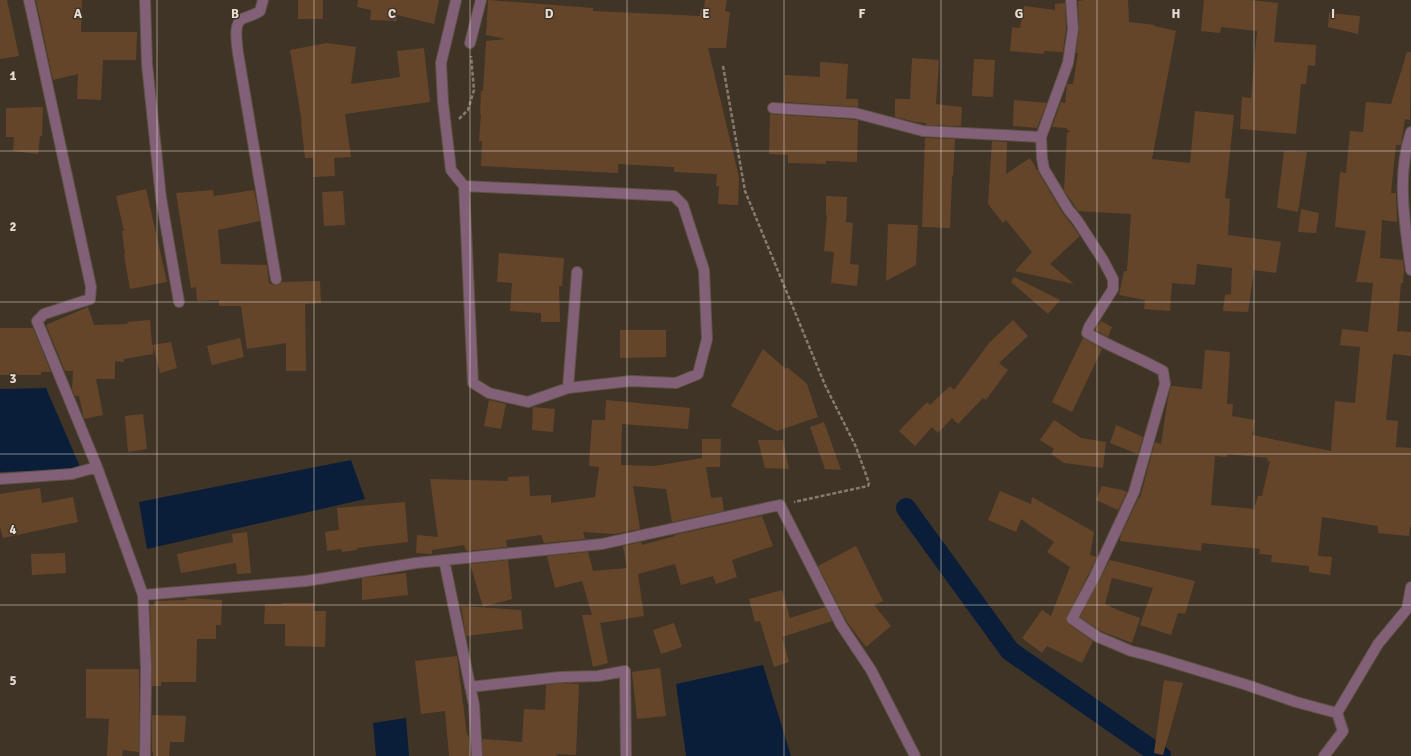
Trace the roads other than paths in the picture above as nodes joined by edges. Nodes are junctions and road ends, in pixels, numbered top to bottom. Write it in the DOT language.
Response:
graph roads {
  1 [pos="29,0"];
  2 [pos="144,0"];
  3 [pos="263,0"];
  4 [pos="456,0"];
  5 [pos="481,0"];
  6 [pos="1071,0"];
  7 [pos="470,43"];
  8 [pos="773,108"];
  9 [pos="1411,132"];
  10 [pos="1041,137"];
  11 [pos="464,186"];
  12 [pos="1411,270"];
  13 [pos="577,272"];
  14 [pos="276,279"];
  15 [pos="179,302"];
  16 [pos="568,388"];
  17 [pos="97,467"];
  18 [pos="0,479"];
  19 [pos="444,560"];
  20 [pos="1411,587"];
  21 [pos="143,595"];
  22 [pos="470,687"];
  23 [pos="1337,713"];
  24 [pos="146,756"];
  25 [pos="477,756"];
  26 [pos="626,756"];
  27 [pos="915,756"];
  28 [pos="1324,756"];
  1 -- 17 [label="street"];
  2 -- 15 [label="street"];
  3 -- 14 [label="street"];
  4 -- 11 [label="street"];
  5 -- 7 [label="street"];
  6 -- 10 [label="street"];
  8 -- 10 [label="street"];
  9 -- 12 [label="street"];
  10 -- 23 [label="street"];
  11 -- 16 [label="street"];
  11 -- 16 [label="street"];
  13 -- 16 [label="street"];
  17 -- 18 [label="street"];
  17 -- 21 [label="street"];
  19 -- 21 [label="street"];
  19 -- 22 [label="street"];
  19 -- 27 [label="street"];
  20 -- 23 [label="street"];
  21 -- 24 [label="street"];
  22 -- 25 [label="street"];
  22 -- 26 [label="street"];
  23 -- 28 [label="street"];
}
